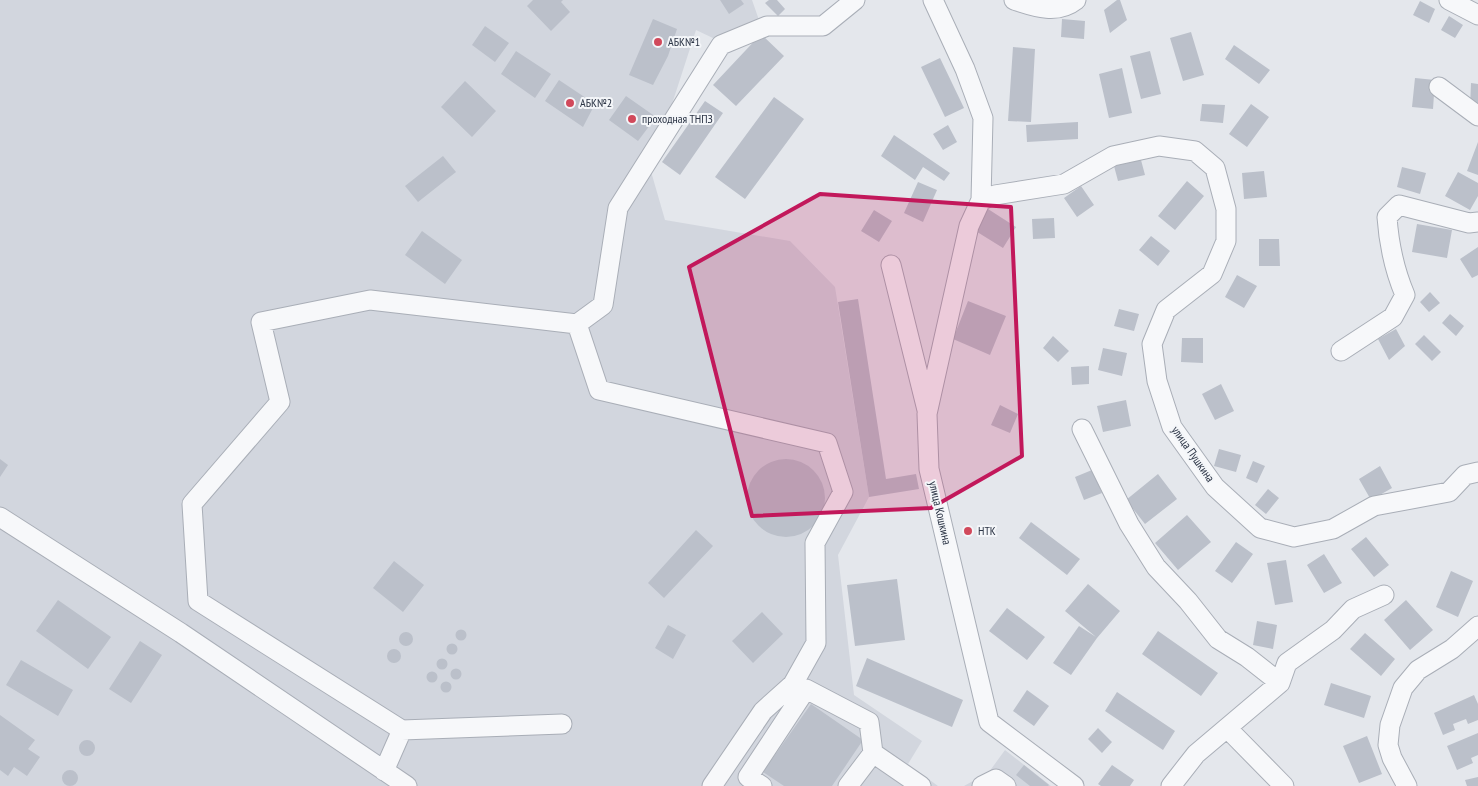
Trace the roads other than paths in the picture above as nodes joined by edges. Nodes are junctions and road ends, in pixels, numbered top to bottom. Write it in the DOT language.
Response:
graph roads {
  1 [pos="855,0"];
  2 [pos="933,0"];
  3 [pos="1014,0"];
  4 [pos="1076,0"];
  5 [pos="1449,0"];
  6 [pos="1478,15"];
  7 [pos="1439,87"];
  8 [pos="1478,116"];
  9 [pos="981,200"];
  10 [pos="1478,222"];
  11 [pos="891,265"];
  12 [pos="577,324"];
  13 [pos="1341,351"];
  14 [pos="927,414"];
  15 [pos="1082,429"];
  16 [pos="1478,472"];
  17 [pos="0,517"];
  18 [pos="1384,595"];
  19 [pos="1478,626"];
  20 [pos="1280,682"];
  21 [pos="562,724"];
  22 [pos="1227,728"];
  23 [pos="402,730"];
  24 [pos="873,753"];
  25 [pos="384,771"];
  26 [pos="407,786"];
  27 [pos="712,786"];
  28 [pos="762,786"];
  29 [pos="848,786"];
  30 [pos="921,786"];
  31 [pos="982,786"];
  32 [pos="1006,786"];
  33 [pos="1074,786"];
  34 [pos="1171,786"];
  35 [pos="1284,786"];
  36 [pos="1407,786"];
  1 -- 12 [label="street"];
  2 -- 9 [label="street"];
  3 -- 4 [label="street"];
  5 -- 6 [label="street"];
  7 -- 8 [label="street"];
  9 -- 14 [label="street, улица Кошкина"];
  9 -- 16 [label="street, улица Пушкина"];
  10 -- 13 [label="street"];
  11 -- 14 [label="street"];
  12 -- 23 [label="street"];
  12 -- 27 [label="street"];
  14 -- 33 [label="street, улица Кошкина"];
  15 -- 20 [label="street"];
  17 -- 25 [label="street"];
  18 -- 20 [label="street"];
  19 -- 36 [label="street"];
  20 -- 22 [label="street"];
  21 -- 23 [label="street"];
  22 -- 34 [label="street"];
  22 -- 35 [label="street"];
  23 -- 25 [label="street"];
  24 -- 28 [label="street"];
  24 -- 29 [label="street"];
  24 -- 30 [label="street"];
  25 -- 26 [label="street"];
  31 -- 32 [label="street"];
}
